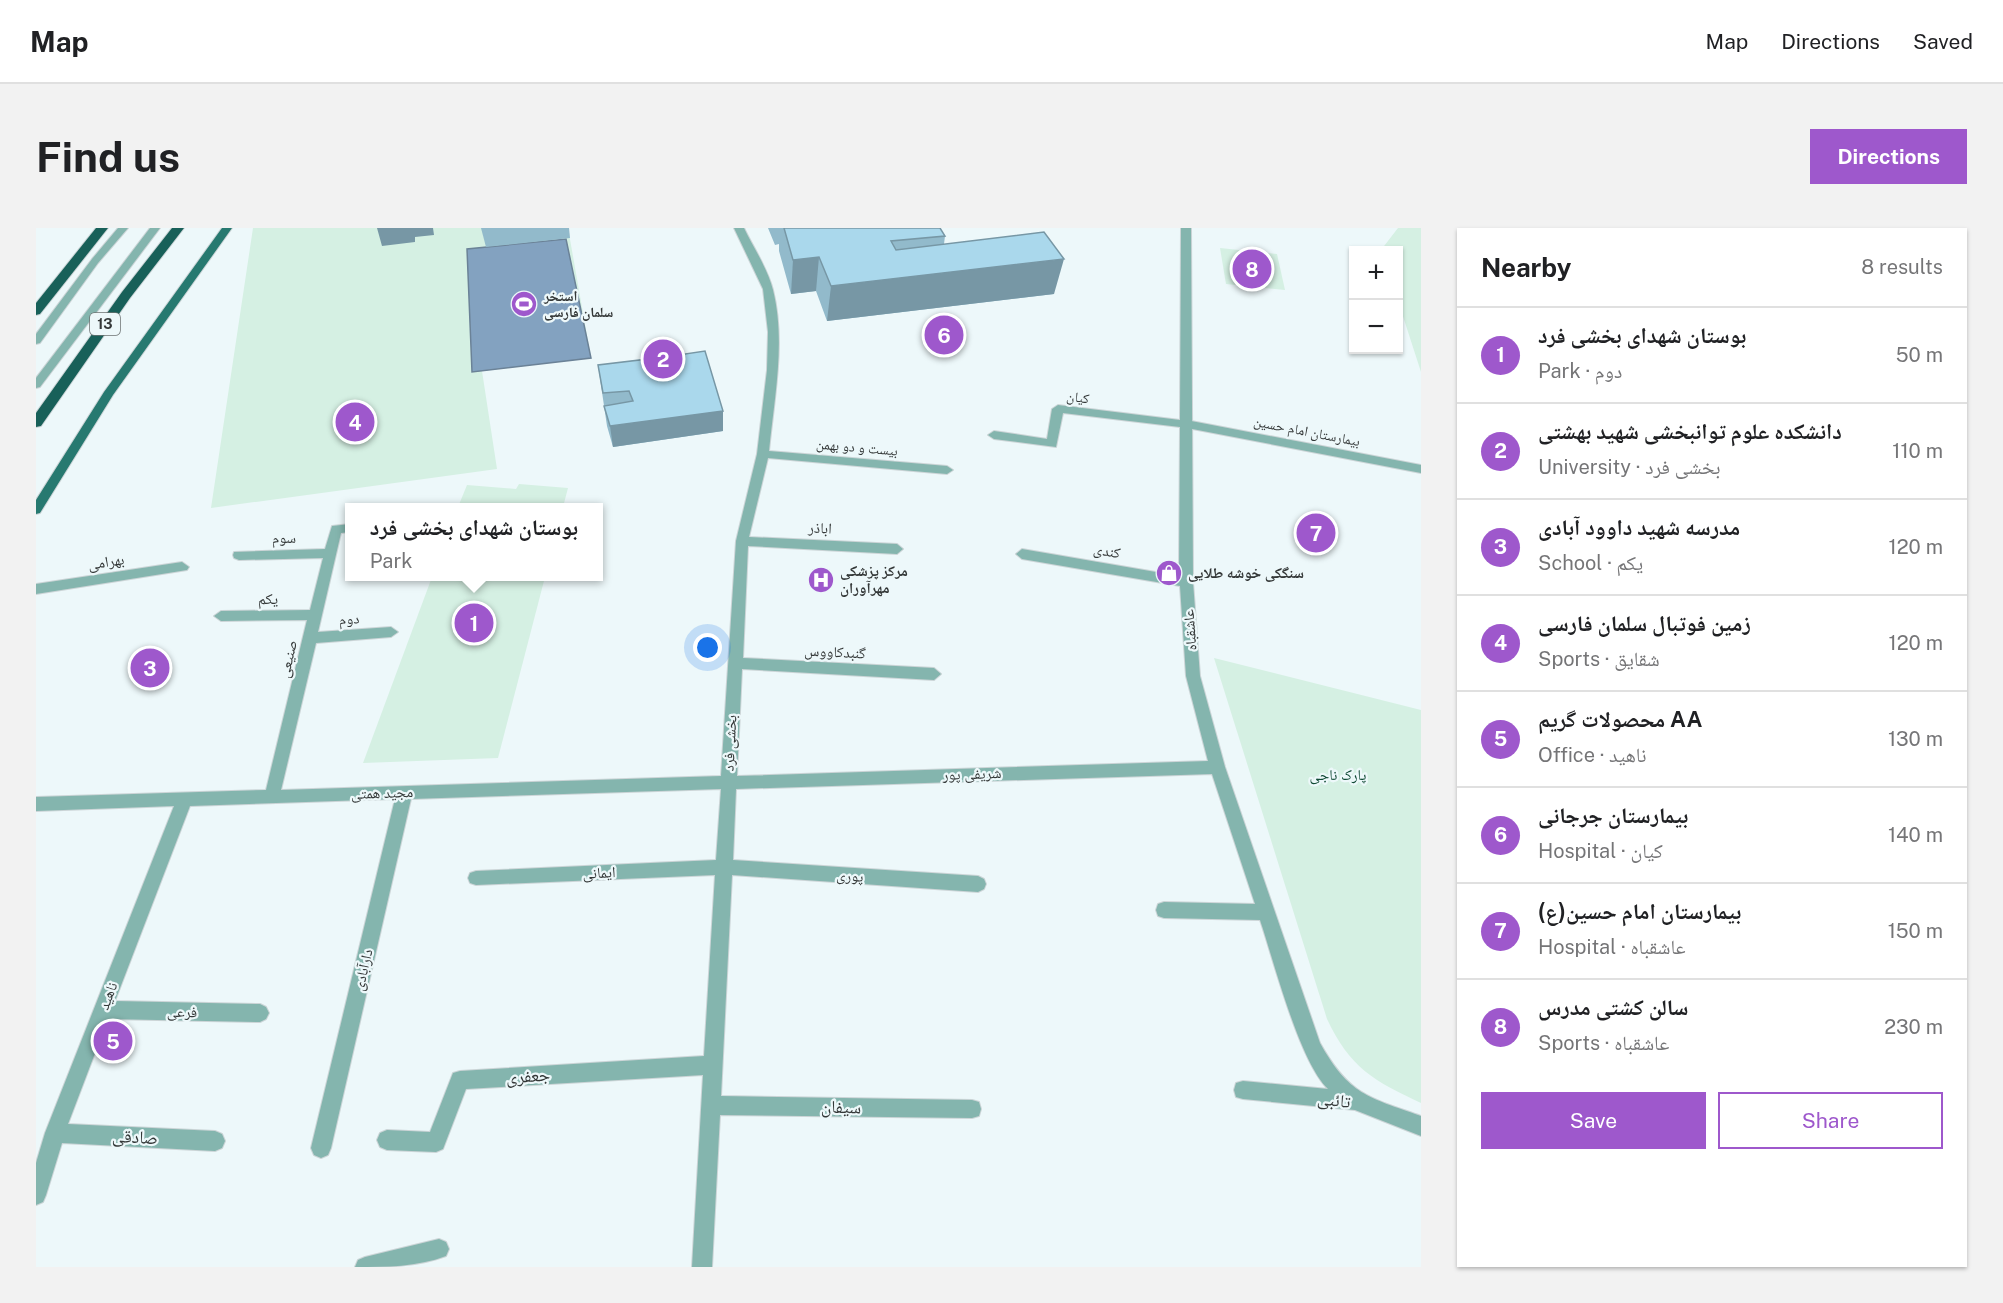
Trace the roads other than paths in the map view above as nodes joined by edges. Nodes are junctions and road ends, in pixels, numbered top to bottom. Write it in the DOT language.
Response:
graph roads {
  1 [pos="102,228"];
  2 [pos="123,228"];
  3 [pos="155,228"];
  4 [pos="178,228"];
  5 [pos="227,228"];
  6 [pos="739,228"];
  7 [pos="1186,228"];
  8 [pos="36,311"];
  9 [pos="36,341"];
  10 [pos="36,385"];
  11 [pos="36,423"];
  12 [pos="1186,424"];
  13 [pos="994,435"];
  14 [pos="763,454"];
  15 [pos="1421,469"];
  16 [pos="947,470"];
  17 [pos="36,510"];
  18 [pos="343,529"];
  19 [pos="742,541"];
  20 [pos="897,549"];
  21 [pos="330,553"];
  22 [pos="1022,554"];
  23 [pos="239,555"];
  24 [pos="182,567"];
  25 [pos="1186,582"];
  26 [pos="36,589"];
  27 [pos="315,615"];
  28 [pos="221,616"];
  29 [pos="391,632"];
  30 [pos="310,638"];
  31 [pos="734,663"];
  32 [pos="934,674"];
  33 [pos="1217,767"];
  34 [pos="728,782"];
  35 [pos="405,792"];
  36 [pos="272,796"];
  37 [pos="185,799"];
  38 [pos="36,804"];
  39 [pos="722,867"];
  40 [pos="476,878"];
  41 [pos="978,884"];
  42 [pos="1164,910"];
  43 [pos="1266,912"];
  44 [pos="103,1010"];
  45 [pos="260,1012"];
  46 [pos="712,1065"];
  47 [pos="1244,1090"];
  48 [pos="1355,1101"];
  49 [pos="710,1105"];
  50 [pos="972,1109"];
  51 [pos="1421,1126"];
  52 [pos="55,1133"];
  53 [pos="387,1140"];
  54 [pos="215,1141"];
  55 [pos="321,1148"];
  56 [pos="36,1194"];
  57 [pos="439,1250"];
  58 [pos="365,1267"];
  59 [pos="702,1267"];
  1 -- 8 [label="highway"];
  2 -- 9 [label="street"];
  3 -- 10 [label="street"];
  4 -- 11 [label="highway, 13"];
  5 -- 17 [label="main road"];
  6 -- 14 [label="street, بخشی فرد"];
  7 -- 12 [label="street, عاشقباه"];
  12 -- 13 [label="street, کیان"];
  12 -- 15 [label="street, بیمارستان امام حسین"];
  12 -- 25 [label="street, عاشقباه"];
  14 -- 16 [label="street, بیست و دو بهمن"];
  14 -- 19 [label="street, بخشی فرد"];
  18 -- 21 [label="street, صنیعی"];
  19 -- 20 [label="street, اباذر"];
  19 -- 31 [label="street, بخشی فرد"];
  21 -- 23 [label="street, سوم"];
  21 -- 27 [label="street, صنیعی"];
  22 -- 25 [label="street, کندی"];
  24 -- 26 [label="street, بهرامی"];
  25 -- 33 [label="street, عاشقباه"];
  27 -- 28 [label="street, یکم"];
  27 -- 30 [label="street, صنیعی"];
  29 -- 30 [label="street, دوم"];
  30 -- 36 [label="street, صنیعی"];
  31 -- 32 [label="street, گنبدکاووس"];
  31 -- 34 [label="street, بخشی فرد"];
  33 -- 34 [label="street, شریفی پور"];
  33 -- 43 [label="street, عاشقباه"];
  34 -- 35 [label="street, مجید همتی"];
  34 -- 39 [label="street, بخشی فرد"];
  35 -- 36 [label="street, مجید همتی"];
  35 -- 55 [label="street, دارآبادی"];
  36 -- 37 [label="street, مجید همتی"];
  37 -- 38 [label="street, مجید همتی"];
  37 -- 44 [label="street, ناهید"];
  39 -- 40 [label="street, ایمانی"];
  39 -- 41 [label="street, پوری"];
  39 -- 46 [label="street, بخشی فرد"];
  42 -- 43 [label="street"];
  43 -- 48 [label="street, عاشقباه"];
  44 -- 45 [label="street, فرعی"];
  44 -- 52 [label="street, ناهید"];
  46 -- 49 [label="street, بخشی فرد"];
  46 -- 53 [label="street, جعفری"];
  47 -- 48 [label="street, تائبی"];
  48 -- 51 [label="street, تائبی"];
  49 -- 50 [label="street, سیفان"];
  49 -- 59 [label="street, بخشی فرد"];
  52 -- 54 [label="street, صادقی"];
  52 -- 56 [label="street, ناهید"];
  57 -- 58 [label="street"];
}
